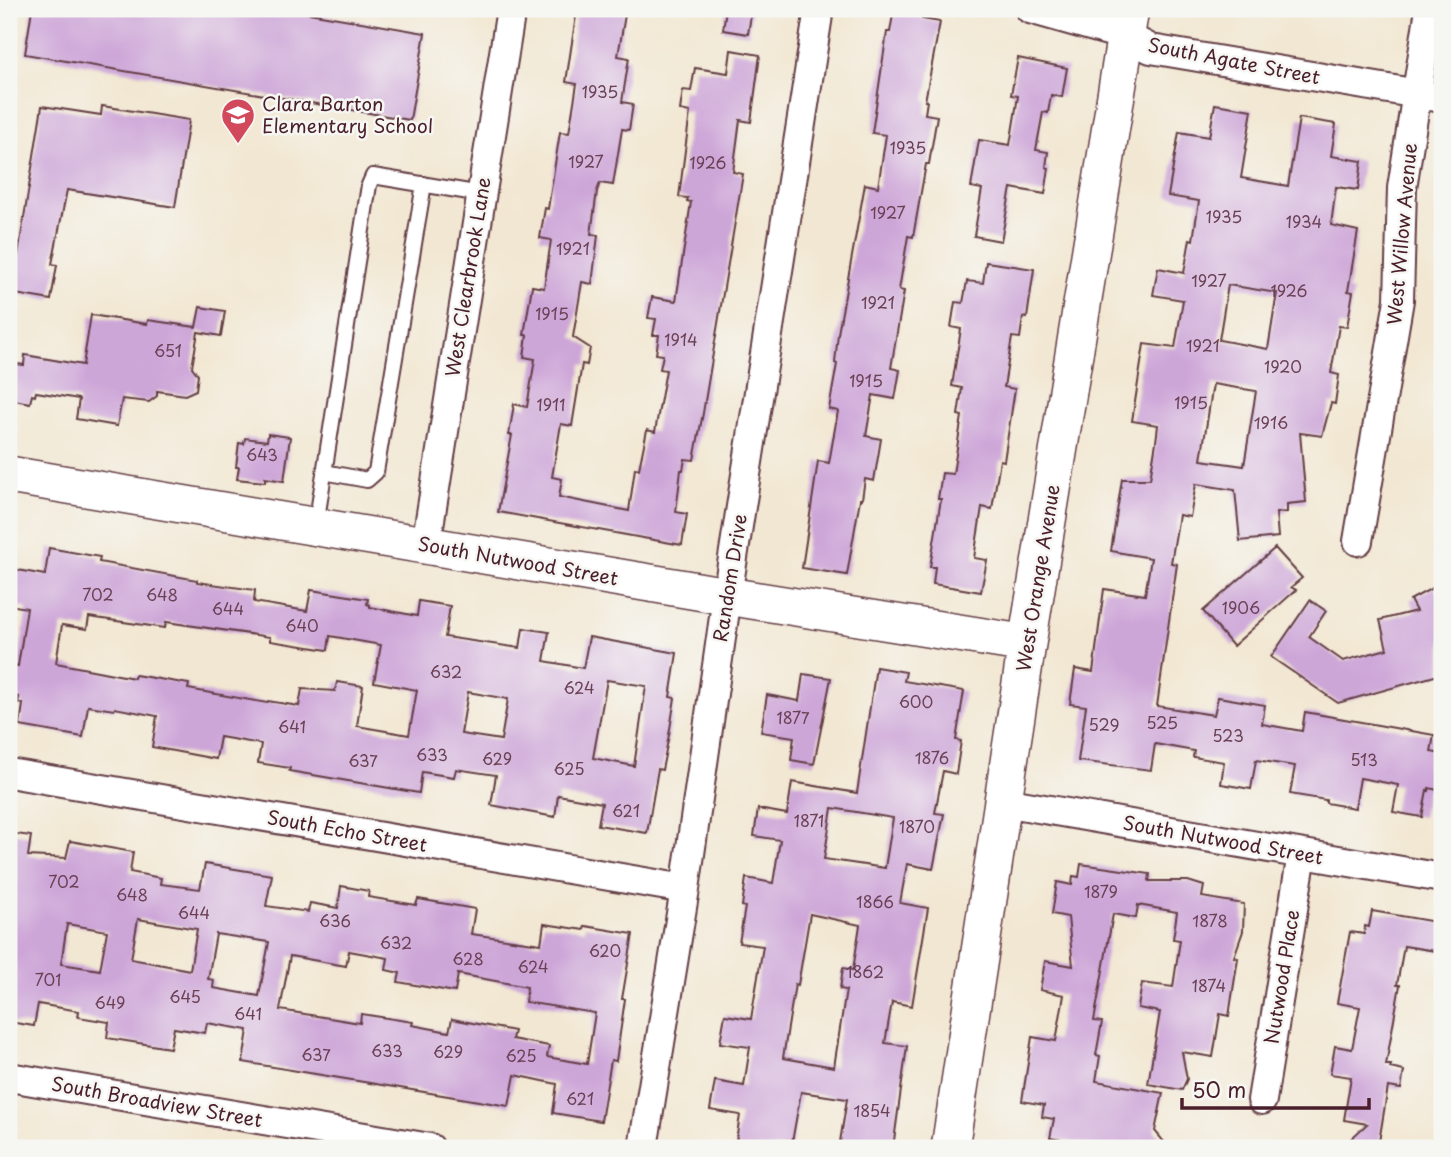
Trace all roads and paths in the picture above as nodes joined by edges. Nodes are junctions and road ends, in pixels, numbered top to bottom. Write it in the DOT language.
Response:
graph roads {
  1 [pos="511,9"];
  2 [pos="819,9"];
  3 [pos="1030,9"];
  4 [pos="1430,9"];
  5 [pos="1128,22"];
  6 [pos="1430,96"];
  7 [pos="424,184"];
  8 [pos="481,194"];
  9 [pos="324,472"];
  10 [pos="9,475"];
  11 [pos="316,526"];
  12 [pos="1358,541"];
  13 [pos="426,545"];
  14 [pos="727,596"];
  15 [pos="1027,644"];
  16 [pos="9,774"];
  17 [pos="1004,802"];
  18 [pos="1302,854"];
  19 [pos="1442,878"];
  20 [pos="685,889"];
  21 [pos="9,1077"];
  22 [pos="1262,1100"];
  23 [pos="430,1148"];
  24 [pos="643,1148"];
  25 [pos="950,1148"];
  1 -- 8 [label="street, West Clearbrook Lane"];
  2 -- 14 [label="street, Random Drive"];
  3 -- 5 [label="street, South Agate Street"];
  4 -- 6 [label="street, West Willow Avenue"];
  5 -- 6 [label="street, South Agate Street"];
  5 -- 15 [label="street, West Orange Avenue"];
  6 -- 12 [label="street, West Willow Avenue"];
  7 -- 8 [label="lane"];
  7 -- 9 [label="lane"];
  7 -- 9 [label="lane"];
  8 -- 13 [label="street, West Clearbrook Lane"];
  9 -- 11 [label="lane"];
  10 -- 11 [label="street, South Nutwood Street"];
  11 -- 13 [label="street, South Nutwood Street"];
  13 -- 14 [label="street, South Nutwood Street"];
  14 -- 15 [label="street, South Nutwood Street"];
  14 -- 20 [label="street, Random Drive"];
  15 -- 17 [label="street, West Orange Avenue"];
  16 -- 20 [label="street, South Echo Street"];
  17 -- 18 [label="street, South Nutwood Street"];
  17 -- 25 [label="street, West Orange Avenue"];
  18 -- 19 [label="street, South Nutwood Street"];
  18 -- 22 [label="street, Nutwood Place"];
  20 -- 24 [label="street, Random Drive"];
  21 -- 23 [label="street, South Broadview Street"];
}
